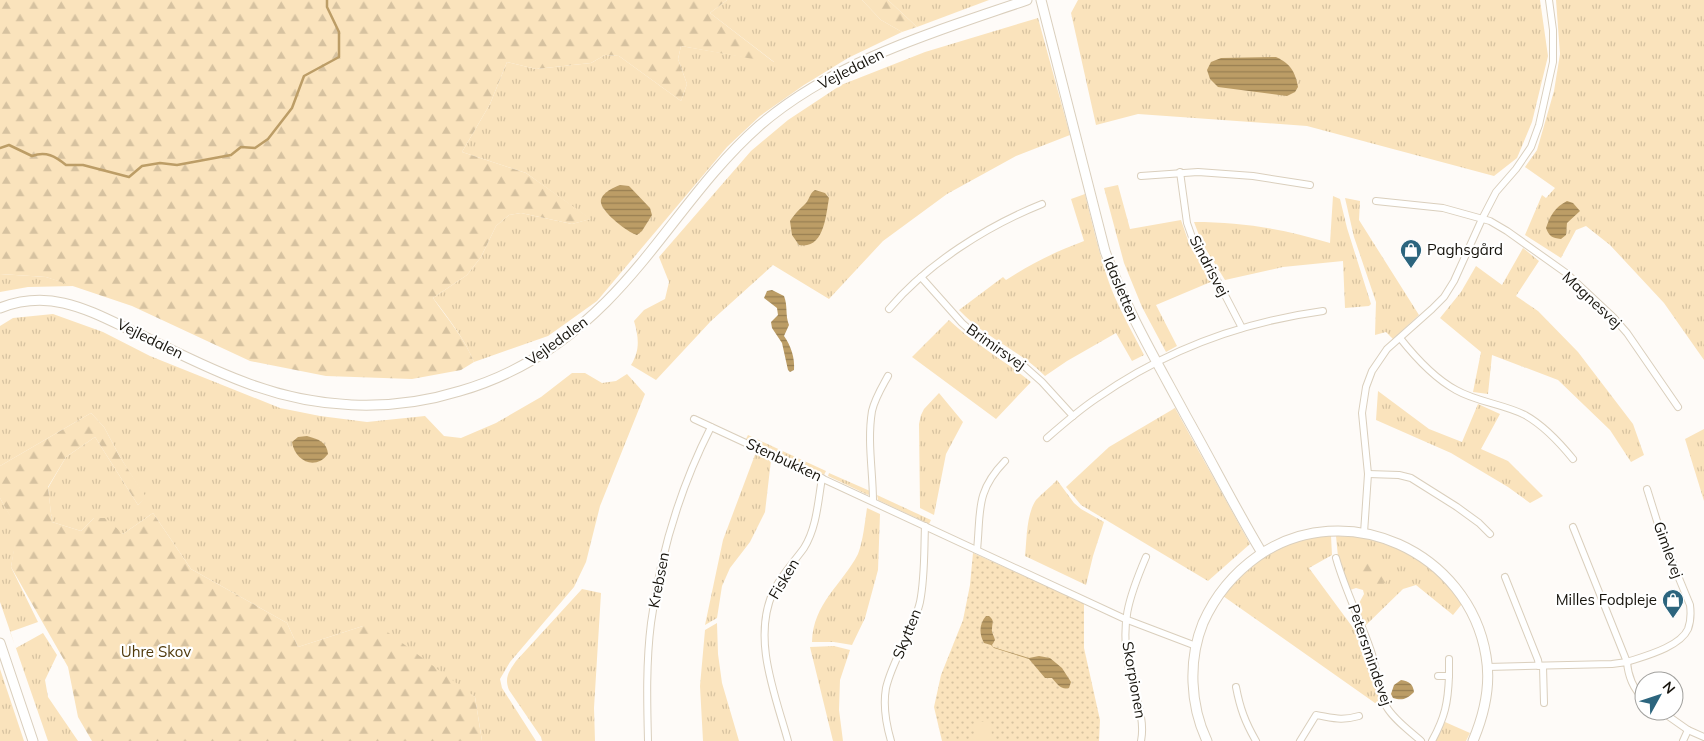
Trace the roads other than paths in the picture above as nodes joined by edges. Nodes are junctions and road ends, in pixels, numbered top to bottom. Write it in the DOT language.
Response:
graph roads {
  1 [pos="1027,0"];
  2 [pos="1041,0"];
  3 [pos="1549,0"];
  4 [pos="1180,172"];
  5 [pos="1141,176"];
  6 [pos="1310,184"];
  7 [pos="1376,202"];
  8 [pos="1042,204"];
  9 [pos="1482,219"];
  10 [pos="921,277"];
  11 [pos="0,308"];
  12 [pos="889,310"];
  13 [pos="1323,312"];
  14 [pos="1242,328"];
  15 [pos="1400,338"];
  16 [pos="1157,362"];
  17 [pos="888,376"];
  18 [pos="1678,407"];
  19 [pos="1073,416"];
  20 [pos="694,419"];
  21 [pos="711,427"];
  22 [pos="1047,438"];
  23 [pos="1573,459"];
  24 [pos="1005,461"];
  25 [pos="1368,474"];
  26 [pos="822,478"];
  27 [pos="1647,489"];
  28 [pos="873,502"];
  29 [pos="925,526"];
  30 [pos="1573,528"];
  31 [pos="1364,533"];
  32 [pos="1490,534"];
  33 [pos="977,550"];
  34 [pos="1262,553"];
  35 [pos="1146,557"];
  36 [pos="1336,558"];
  37 [pos="1505,577"];
  38 [pos="1125,619"];
  39 [pos="0,643"];
  40 [pos="1196,646"];
  41 [pos="1449,659"];
  42 [pos="1627,662"];
  43 [pos="1541,666"];
  44 [pos="1487,667"];
  45 [pos="1438,676"];
  46 [pos="1449,676"];
  47 [pos="1634,686"];
  48 [pos="1236,687"];
  49 [pos="1544,703"];
  50 [pos="1359,716"];
  51 [pos="1675,721"];
  52 [pos="1688,730"];
  53 [pos="1704,737"];
  54 [pos="33,741"];
  55 [pos="648,741"];
  56 [pos="788,741"];
  57 [pos="891,741"];
  58 [pos="1141,741"];
  59 [pos="1207,741"];
  60 [pos="1256,741"];
  61 [pos="1300,741"];
  62 [pos="1421,741"];
  63 [pos="1432,741"];
  64 [pos="1473,741"];
  65 [pos="1683,741"];
  1 -- 11 [label="street, Vejledalen"];
  2 -- 16 [label="street, Idasletten"];
  3 -- 9 [label="street"];
  4 -- 5 [label="street"];
  4 -- 6 [label="street"];
  4 -- 14 [label="street, Sindrisvej"];
  7 -- 9 [label="street, Magnesvej"];
  8 -- 10 [label="street"];
  9 -- 15 [label="street"];
  9 -- 18 [label="street, Magnesvej"];
  10 -- 12 [label="street"];
  10 -- 19 [label="street, Brimirsvej"];
  13 -- 14 [label="street"];
  14 -- 16 [label="street"];
  15 -- 23 [label="street"];
  15 -- 25 [label="street"];
  16 -- 19 [label="street"];
  16 -- 34 [label="street, Idasletten"];
  17 -- 28 [label="street"];
  19 -- 22 [label="street"];
  20 -- 21 [label="street, Stenbukken"];
  21 -- 26 [label="street, Stenbukken"];
  21 -- 55 [label="street, Krebsen"];
  24 -- 33 [label="street"];
  25 -- 31 [label="street"];
  25 -- 32 [label="street"];
  26 -- 28 [label="street, Stenbukken"];
  26 -- 56 [label="street, Fisken"];
  27 -- 42 [label="street, Gimlevej"];
  28 -- 29 [label="street, Stenbukken"];
  29 -- 33 [label="street, Stenbukken"];
  29 -- 57 [label="street, Skytten"];
  30 -- 42 [label="street"];
  31 -- 34 [label="street"];
  31 -- 44 [label="street"];
  33 -- 38 [label="street, Stenbukken"];
  34 -- 40 [label="street"];
  35 -- 38 [label="street"];
  36 -- 62 [label="street, Petersmindevej"];
  37 -- 43 [label="street"];
  38 -- 40 [label="street, Stenbukken"];
  38 -- 58 [label="street, Skorpionen"];
  39 -- 54 [label="street"];
  40 -- 59 [label="street"];
  41 -- 46 [label="street"];
  42 -- 43 [label="street, Gimlevej"];
  42 -- 47 [label="street"];
  43 -- 44 [label="street, Gimlevej"];
  43 -- 49 [label="street"];
  44 -- 64 [label="street"];
  45 -- 46 [label="street"];
  46 -- 63 [label="street"];
  48 -- 60 [label="street"];
  50 -- 61 [label="street"];
  51 -- 52 [label="street"];
  52 -- 53 [label="street"];
  52 -- 65 [label="street"];
}
